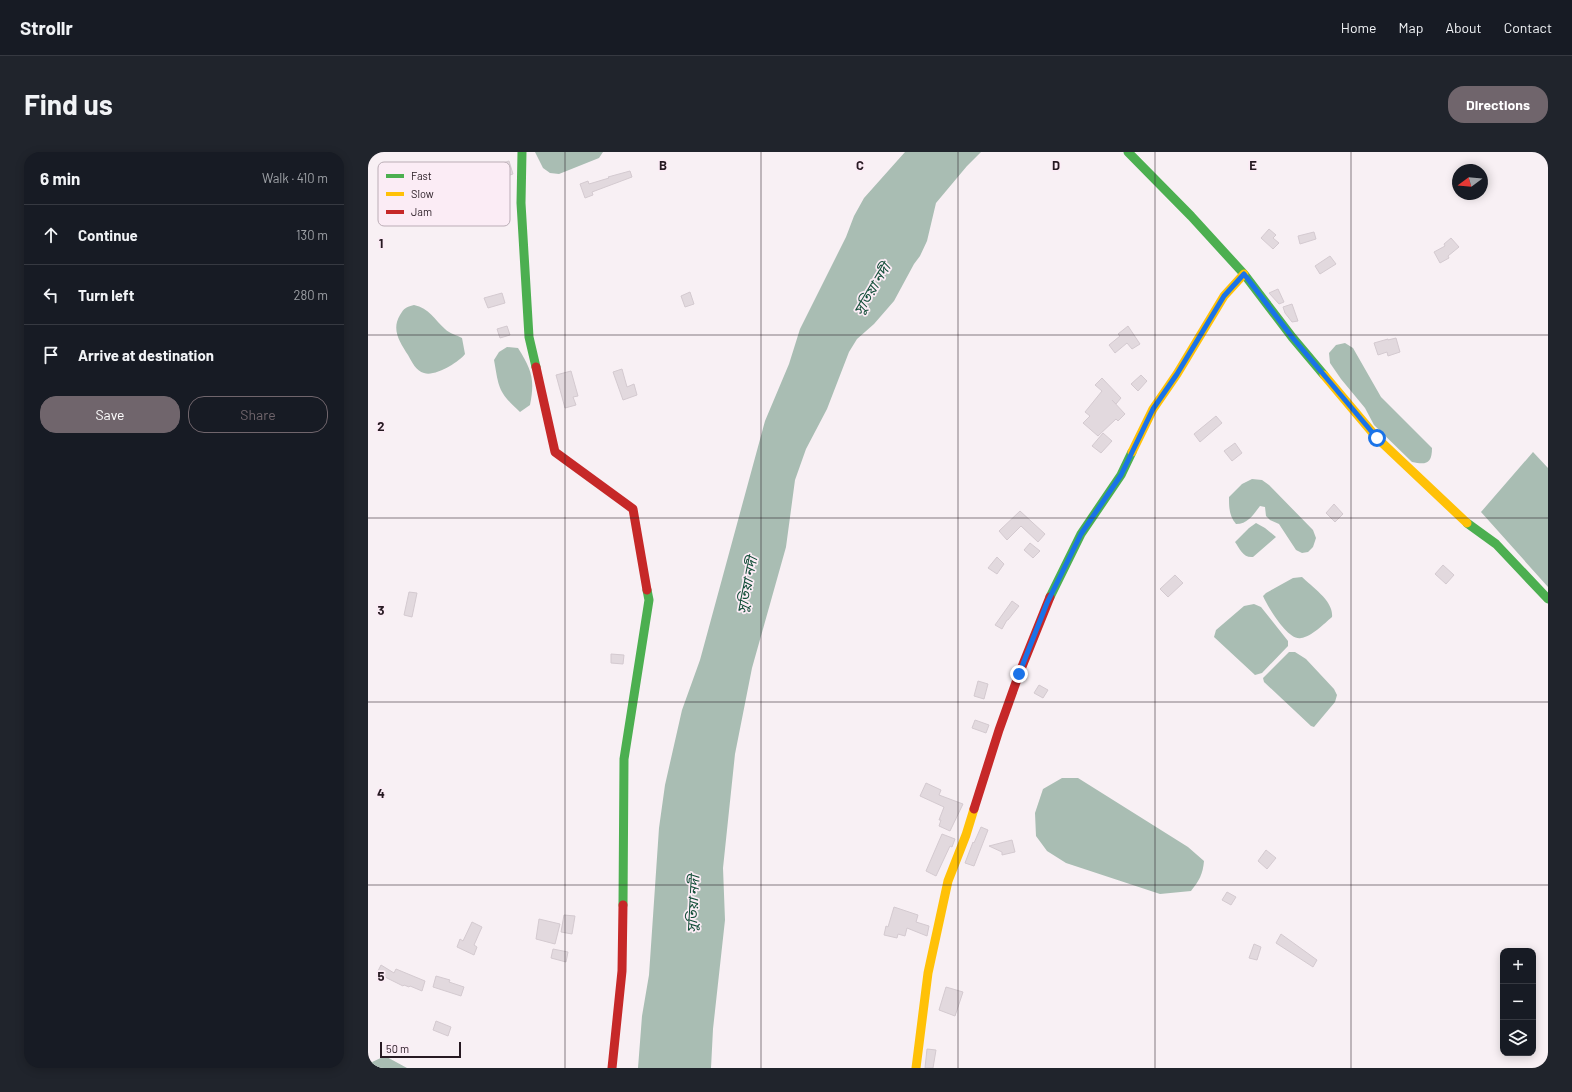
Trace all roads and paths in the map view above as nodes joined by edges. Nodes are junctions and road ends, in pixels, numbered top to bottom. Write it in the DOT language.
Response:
graph roads {
  1 [pos="522,152"];
  2 [pos="1128,152"];
  3 [pos="1244,274"];
  4 [pos="1548,599"];
  5 [pos="612,1068"];
  6 [pos="916,1068"];
  1 -- 5 [label="street"];
  2 -- 3 [label="street"];
  3 -- 4 [label="street"];
  3 -- 6 [label="street"];
}
